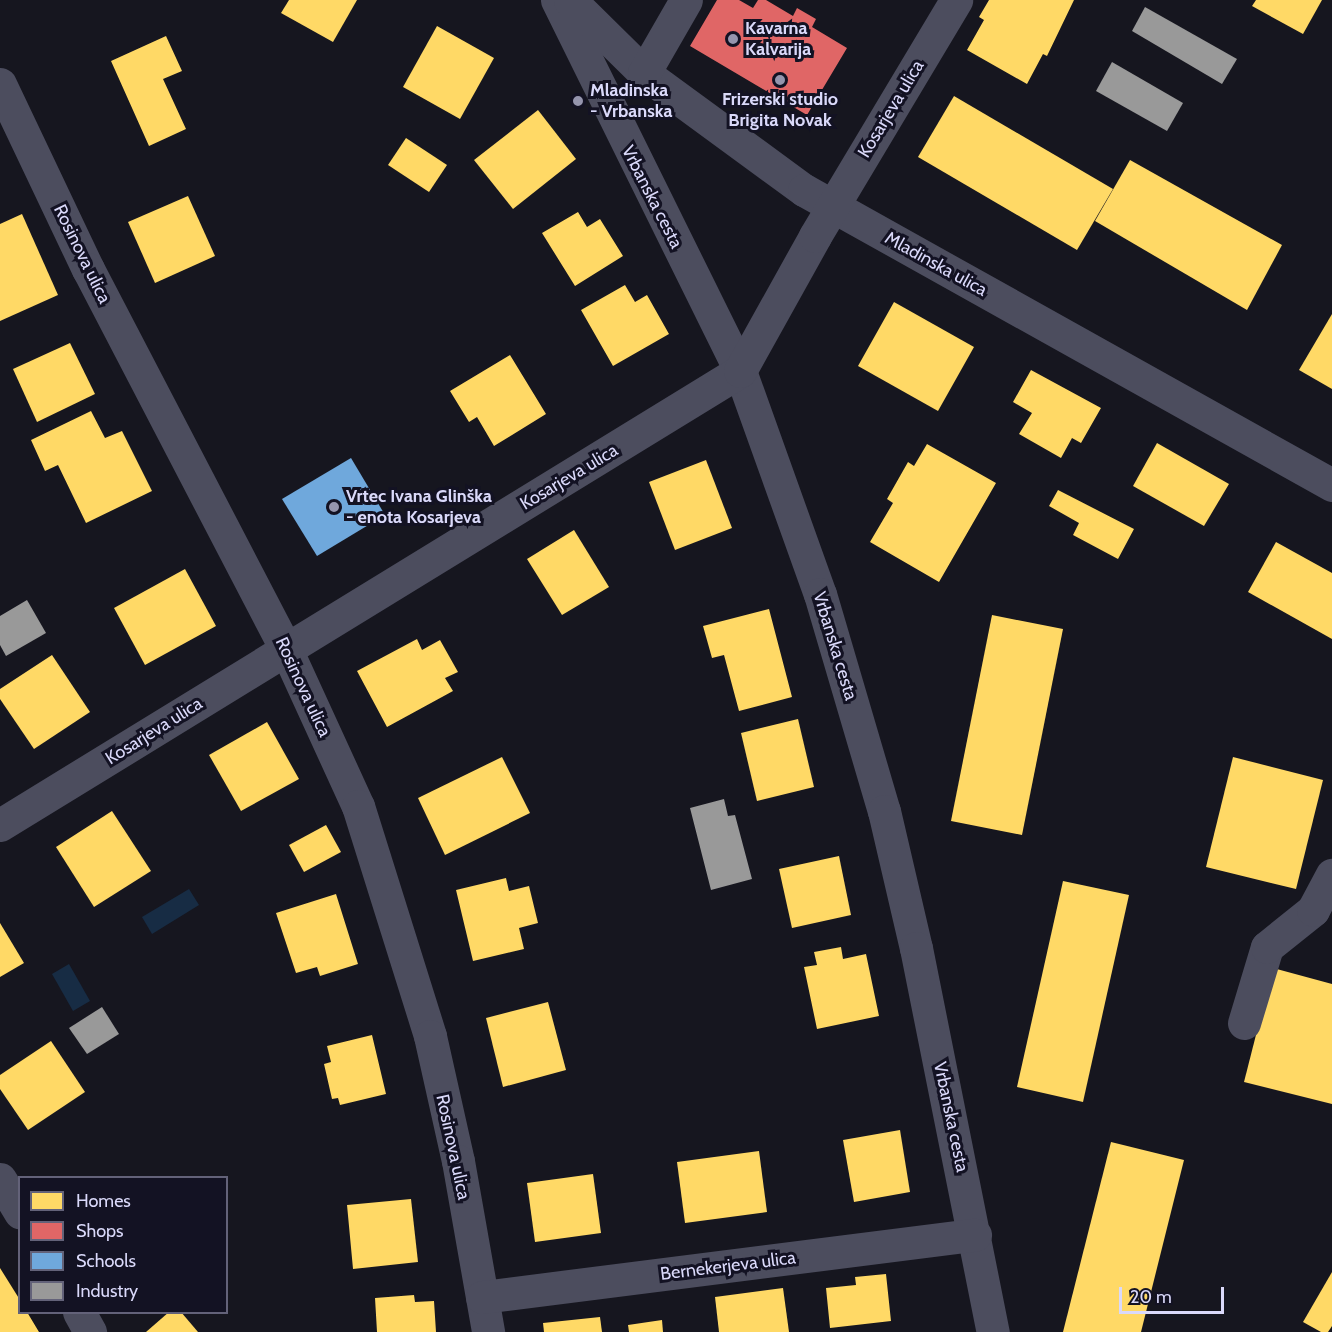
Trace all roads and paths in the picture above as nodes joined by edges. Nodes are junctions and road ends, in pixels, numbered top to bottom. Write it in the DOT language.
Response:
graph roads {
  1 [pos="556,0"];
  2 [pos="570,0"];
  3 [pos="686,0"];
  4 [pos="956,0"];
  5 [pos="644,73"];
  6 [pos="0,84"];
  7 [pos="834,207"];
  8 [pos="740,371"];
  9 [pos="1332,486"];
  10 [pos="286,649"];
  11 [pos="0,825"];
  12 [pos="1332,874"];
  13 [pos="1244,1023"];
  14 [pos="0,1179"];
  15 [pos="18,1209"];
  16 [pos="975,1235"];
  17 [pos="482,1297"];
  18 [pos="80,1314"];
  19 [pos="90,1332"];
  20 [pos="488,1332"];
  21 [pos="993,1332"];
  1 -- 8 [label="street, Vrbanska cesta"];
  2 -- 5 [label="street, Mladinska ulica"];
  3 -- 5 [label="street"];
  4 -- 7 [label="street, Kosarjeva ulica"];
  5 -- 7 [label="street, Mladinska ulica"];
  6 -- 10 [label="street, Rosinova ulica"];
  7 -- 8 [label="street, Kosarjeva ulica"];
  7 -- 9 [label="street, Mladinska ulica"];
  8 -- 10 [label="street, Kosarjeva ulica"];
  8 -- 16 [label="street, Vrbanska cesta"];
  10 -- 11 [label="street, Kosarjeva ulica"];
  10 -- 17 [label="street, Rosinova ulica"];
  12 -- 13 [label="street"];
  14 -- 15 [label="street"];
  16 -- 17 [label="street, Bernekerjeva ulica"];
  16 -- 21 [label="street, Vrbanska cesta"];
  17 -- 20 [label="street, Rosinova ulica"];
  18 -- 19 [label="street"];
}
